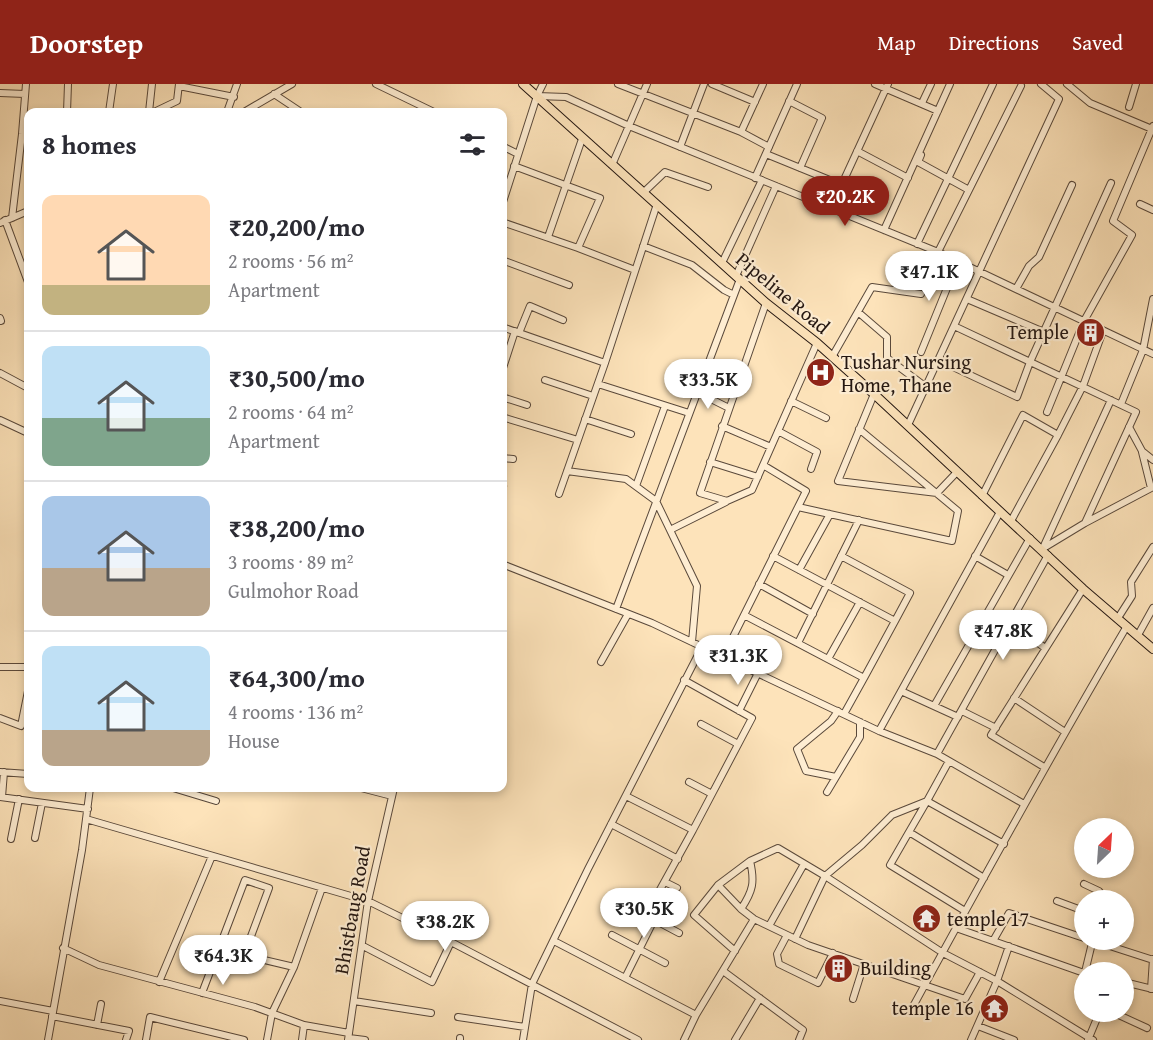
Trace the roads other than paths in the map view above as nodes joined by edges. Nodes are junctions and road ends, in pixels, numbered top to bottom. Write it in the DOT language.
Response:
graph roads {
  1 [pos="26,84"];
  2 [pos="68,84"];
  3 [pos="113,84"];
  4 [pos="152,84"];
  5 [pos="237,84"];
  6 [pos="292,84"];
  7 [pos="376,84"];
  8 [pos="523,84"];
  9 [pos="543,84"];
  10 [pos="618,84"];
  11 [pos="647,84"];
  12 [pos="704,84"];
  13 [pos="712,84"];
  14 [pos="763,84"];
  15 [pos="797,84"];
  16 [pos="875,84"];
  17 [pos="931,84"];
  18 [pos="950,84"];
  19 [pos="993,84"];
  20 [pos="1020,84"];
  21 [pos="1041,84"];
  22 [pos="1067,84"];
  23 [pos="1136,84"];
  24 [pos="179,85"];
  25 [pos="887,87"];
  26 [pos="0,93"];
  27 [pos="643,93"];
  28 [pos="25,94"];
  29 [pos="274,94"];
  30 [pos="537,96"];
  31 [pos="234,97"];
  32 [pos="789,101"];
  33 [pos="755,102"];
  34 [pos="922,104"];
  35 [pos="1130,107"];
  36 [pos="25,108"];
  37 [pos="67,108"];
  38 [pos="110,108"];
  39 [pos="149,108"];
  40 [pos="162,108"];
  41 [pos="229,108"];
  42 [pos="251,108"];
  43 [pos="295,108"];
  44 [pos="426,108"];
  45 [pos="938,111"];
  46 [pos="692,112"];
  47 [pos="934,119"];
  48 [pos="629,126"];
  49 [pos="1153,128"];
  50 [pos="741,132"];
  51 [pos="24,139"];
  52 [pos="582,139"];
  53 [pos="680,147"];
  54 [pos="769,147"];
  55 [pos="507,148"];
  56 [pos="857,152"];
  57 [pos="518,154"];
  58 [pos="766,154"];
  59 [pos="612,165"];
  60 [pos="514,166"];
  61 [pos="800,168"];
  62 [pos="507,178"];
  63 [pos="908,178"];
  64 [pos="759,179"];
  65 [pos="948,179"];
  66 [pos="1112,183"];
  67 [pos="842,184"];
  68 [pos="1072,185"];
  69 [pos="566,186"];
  70 [pos="776,186"];
  71 [pos="708,187"];
  72 [pos="969,190"];
  73 [pos="644,192"];
  74 [pos="657,204"];
  75 [pos="1140,204"];
  76 [pos="831,208"];
  77 [pos="1153,210"];
  78 [pos="24,213"];
  79 [pos="6,220"];
  80 [pos="507,224"];
  81 [pos="884,230"];
  82 [pos="548,237"];
  83 [pos="917,244"];
  84 [pos="644,246"];
  85 [pos="578,248"];
  86 [pos="938,252"];
  87 [pos="958,261"];
  88 [pos="507,262"];
  89 [pos="722,263"];
  90 [pos="24,268"];
  91 [pos="636,270"];
  92 [pos="979,272"];
  93 [pos="738,278"];
  94 [pos="569,285"];
  95 [pos="1016,289"];
  96 [pos="921,294"];
  97 [pos="734,295"];
  98 [pos="967,299"];
  99 [pos="1153,299"];
  100 [pos="766,303"];
  101 [pos="1055,308"];
  102 [pos="858,312"];
  103 [pos="563,320"];
  104 [pos="1084,321"];
  105 [pos="954,326"];
  106 [pos="507,329"];
  107 [pos="1103,331"];
  108 [pos="517,332"];
  109 [pos="1044,332"];
  110 [pos="817,343"];
  111 [pos="1143,350"];
  112 [pos="921,352"];
  113 [pos="1153,354"];
  114 [pos="507,357"];
  115 [pos="832,357"];
  116 [pos="938,360"];
  117 [pos="1030,362"];
  118 [pos="605,363"];
  119 [pos="0,373"];
  120 [pos="1061,376"];
  121 [pos="545,380"];
  122 [pos="597,384"];
  123 [pos="24,386"];
  124 [pos="1083,386"];
  125 [pos="926,387"];
  126 [pos="697,392"];
  127 [pos="874,394"];
  128 [pos="594,396"];
  129 [pos="507,399"];
  130 [pos="1111,400"];
  131 [pos="791,401"];
  132 [pos="1121,404"];
  133 [pos="527,405"];
  134 [pos="665,406"];
  135 [pos="729,408"];
  136 [pos="1047,412"];
  137 [pos="689,413"];
  138 [pos="826,418"];
  139 [pos="507,419"];
  140 [pos="0,420"];
  141 [pos="585,420"];
  142 [pos="908,425"];
  143 [pos="722,426"];
  144 [pos="1129,427"];
  145 [pos="859,429"];
  146 [pos="24,431"];
  147 [pos="778,431"];
  148 [pos="631,434"];
  149 [pos="1058,435"];
  150 [pos="578,440"];
  151 [pos="771,447"];
  152 [pos="1142,451"];
  153 [pos="507,458"];
  154 [pos="513,459"];
  155 [pos="1153,460"];
  156 [pos="710,462"];
  157 [pos="763,465"];
  158 [pos="811,469"];
  159 [pos="567,471"];
  160 [pos="957,472"];
  161 [pos="758,477"];
  162 [pos="636,486"];
  163 [pos="1152,488"];
  164 [pos="937,493"];
  165 [pos="559,494"];
  166 [pos="982,496"];
  167 [pos="657,501"];
  168 [pos="727,501"];
  169 [pos="798,507"];
  170 [pos="1000,512"];
  171 [pos="830,514"];
  172 [pos="859,520"];
  173 [pos="1011,521"];
  174 [pos="1085,523"];
  175 [pos="670,530"];
  176 [pos="1030,538"];
  177 [pos="1153,547"];
  178 [pos="1045,552"];
  179 [pos="773,556"];
  180 [pos="841,556"];
  181 [pos="975,556"];
  182 [pos="507,566"];
  183 [pos="799,570"];
  184 [pos="1008,575"];
  185 [pos="759,584"];
  186 [pos="827,585"];
  187 [pos="1083,589"];
  188 [pos="860,602"];
  189 [pos="1153,608"];
  190 [pos="616,609"];
  191 [pos="628,614"];
  192 [pos="813,614"];
  193 [pos="744,615"];
  194 [pos="1118,618"];
  195 [pos="895,621"];
  196 [pos="1127,626"];
  197 [pos="1022,631"];
  198 [pos="1137,635"];
  199 [pos="692,642"];
  200 [pos="798,644"];
  201 [pos="702,646"];
  202 [pos="1045,648"];
  203 [pos="1153,649"];
  204 [pos="723,657"];
  205 [pos="828,659"];
  206 [pos="601,662"];
  207 [pos="0,667"];
  208 [pos="24,667"];
  209 [pos="758,673"];
  210 [pos="864,678"];
  211 [pos="684,680"];
  212 [pos="901,691"];
  213 [pos="1014,698"];
  214 [pos="934,706"];
  215 [pos="24,711"];
  216 [pos="739,711"];
  217 [pos="841,713"];
  218 [pos="960,714"];
  219 [pos="0,718"];
  220 [pos="860,722"];
  221 [pos="700,724"];
  222 [pos="996,728"];
  223 [pos="879,731"];
  224 [pos="1065,732"];
  225 [pos="738,744"];
  226 [pos="937,754"];
  227 [pos="949,761"];
  228 [pos="1044,767"];
  229 [pos="2,772"];
  230 [pos="24,774"];
  231 [pos="836,777"];
  232 [pos="689,782"];
  233 [pos="90,792"];
  234 [pos="186,792"];
  235 [pos="376,792"];
  236 [pos="393,792"];
  237 [pos="827,792"];
  238 [pos="712,794"];
  239 [pos="626,795"];
  240 [pos="392,796"];
  241 [pos="1,797"];
  242 [pos="19,800"];
  243 [pos="216,801"];
  244 [pos="927,801"];
  245 [pos="42,803"];
  246 [pos="1024,804"];
  247 [pos="88,809"];
  248 [pos="86,819"];
  249 [pos="611,824"];
  250 [pos="693,830"];
  251 [pos="909,831"];
  252 [pos="35,838"];
  253 [pos="11,839"];
  254 [pos="1004,844"];
  255 [pos="212,856"];
  256 [pos="678,859"];
  257 [pos="750,861"];
  258 [pos="804,864"];
  259 [pos="825,876"];
  260 [pos="984,878"];
  261 [pos="664,882"];
  262 [pos="1084,884"];
  263 [pos="718,885"];
  264 [pos="322,888"];
  265 [pos="676,888"];
  266 [pos="1097,890"];
  267 [pos="368,901"];
  268 [pos="1057,901"];
  269 [pos="1074,907"];
  270 [pos="632,908"];
  271 [pos="741,909"];
  272 [pos="965,911"];
  273 [pos="646,915"];
  274 [pos="754,919"];
  275 [pos="654,920"];
  276 [pos="769,926"];
  277 [pos="956,928"];
  278 [pos="679,933"];
  279 [pos="1074,934"];
  280 [pos="612,935"];
  281 [pos="786,935"];
  282 [pos="795,939"];
  283 [pos="554,941"];
  284 [pos="993,941"];
  285 [pos="451,942"];
  286 [pos="363,946"];
  287 [pos="1009,946"];
  288 [pos="63,948"];
  289 [pos="638,949"];
  290 [pos="218,950"];
  291 [pos="1123,950"];
  292 [pos="735,951"];
  293 [pos="833,953"];
  294 [pos="943,953"];
  295 [pos="244,955"];
  296 [pos="1153,960"];
  297 [pos="665,963"];
  298 [pos="864,964"];
  299 [pos="294,967"];
  300 [pos="1074,968"];
  301 [pos="723,971"];
  302 [pos="980,972"];
  303 [pos="625,978"];
  304 [pos="997,981"];
  305 [pos="159,982"];
  306 [pos="532,984"];
  307 [pos="1134,984"];
  308 [pos="925,985"];
  309 [pos="1152,989"];
  310 [pos="202,993"];
  311 [pos="760,998"];
  312 [pos="853,999"];
  313 [pos="0,1001"];
  314 [pos="354,1001"];
  315 [pos="101,1004"];
  316 [pos="431,1012"];
  317 [pos="910,1012"];
  318 [pos="272,1013"];
  319 [pos="52,1014"];
  320 [pos="696,1015"];
  321 [pos="458,1017"];
  322 [pos="1096,1022"];
  323 [pos="1134,1022"];
  324 [pos="97,1025"];
  325 [pos="304,1025"];
  326 [pos="978,1026"];
  327 [pos="525,1027"];
  328 [pos="1147,1028"];
  329 [pos="349,1037"];
  330 [pos="231,1038"];
  331 [pos="1090,1039"];
  332 [pos="48,1040"];
  333 [pos="126,1040"];
  334 [pos="146,1040"];
  335 [pos="244,1040"];
  336 [pos="267,1040"];
  337 [pos="302,1040"];
  338 [pos="365,1040"];
  339 [pos="523,1040"];
  340 [pos="638,1040"];
  341 [pos="684,1040"];
  342 [pos="735,1040"];
  343 [pos="799,1040"];
  344 [pos="971,1040"];
  345 [pos="1014,1040"];
  1 -- 28 [label="street"];
  2 -- 37 [label="street"];
  3 -- 38 [label="street"];
  4 -- 39 [label="street"];
  5 -- 31 [label="street"];
  6 -- 29 [label="street"];
  7 -- 44 [label="street"];
  8 -- 30 [label="main road, Pipeline Road"];
  9 -- 30 [label="street"];
  10 -- 27 [label="street"];
  11 -- 27 [label="street"];
  12 -- 46 [label="street"];
  13 -- 33 [label="street"];
  14 -- 33 [label="street"];
  15 -- 32 [label="street"];
  16 -- 25 [label="street"];
  17 -- 34 [label="street"];
  18 -- 45 [label="street"];
  19 -- 65 [label="street"];
  20 -- 72 [label="street"];
  21 -- 92 [label="street"];
  22 -- 49 [label="street"];
  23 -- 35 [label="street"];
  24 -- 31 [label="street"];
  24 -- 40 [label="street"];
  25 -- 34 [label="street"];
  25 -- 56 [label="street"];
  26 -- 28 [label="street"];
  27 -- 46 [label="street"];
  27 -- 48 [label="street"];
  28 -- 36 [label="street"];
  29 -- 42 [label="street"];
  29 -- 43 [label="street"];
  30 -- 48 [label="street"];
  30 -- 52 [label="main road, Pipeline Road"];
  30 -- 57 [label="street"];
  31 -- 41 [label="street"];
  32 -- 54 [label="street"];
  32 -- 61 [label="street"];
  33 -- 50 [label="street"];
  34 -- 45 [label="street"];
  45 -- 47 [label="street"];
  46 -- 50 [label="street"];
  46 -- 53 [label="street"];
  47 -- 63 [label="street"];
  47 -- 65 [label="street"];
  48 -- 53 [label="street"];
  48 -- 59 [label="street"];
  49 -- 104 [label="street"];
  50 -- 54 [label="street"];
  51 -- 79 [label="street"];
  52 -- 59 [label="main road, Pipeline Road"];
  52 -- 69 [label="street"];
  53 -- 64 [label="street"];
  54 -- 58 [label="street"];
  55 -- 57 [label="street"];
  56 -- 63 [label="street"];
  56 -- 67 [label="street"];
  57 -- 60 [label="street"];
  58 -- 61 [label="street"];
  58 -- 64 [label="street"];
  59 -- 73 [label="main road, Pipeline Road"];
  60 -- 62 [label="street"];
  60 -- 69 [label="street"];
  61 -- 67 [label="street"];
  63 -- 81 [label="street"];
  64 -- 70 [label="street"];
  64 -- 89 [label="street"];
  65 -- 72 [label="street"];
  65 -- 83 [label="street"];
  66 -- 101 [label="street"];
  67 -- 76 [label="street"];
  68 -- 95 [label="street"];
  69 -- 82 [label="street"];
  69 -- 85 [label="street"];
  70 -- 76 [label="street"];
  70 -- 93 [label="street"];
  71 -- 73 [label="street"];
  72 -- 86 [label="street"];
  73 -- 74 [label="main road, Pipeline Road"];
  74 -- 84 [label="street"];
  74 -- 89 [label="main road, Pipeline Road"];
  75 -- 77 [label="street"];
  76 -- 81 [label="street"];
  78 -- 79 [label="street"];
  79 -- 90 [label="street"];
  80 -- 82 [label="street"];
  81 -- 83 [label="street"];
  82 -- 85 [label="street"];
  83 -- 86 [label="street"];
  84 -- 91 [label="street"];
  84 -- 97 [label="street"];
  85 -- 91 [label="street"];
  86 -- 87 [label="street"];
  87 -- 92 [label="street"];
  87 -- 112 [label="street"];
  88 -- 94 [label="street"];
  89 -- 93 [label="main road, Pipeline Road"];
  91 -- 118 [label="street"];
  92 -- 95 [label="street"];
  92 -- 98 [label="street"];
  93 -- 97 [label="street"];
  93 -- 100 [label="main road, Pipeline Road"];
  95 -- 101 [label="street"];
  96 -- 102 [label="street"];
  97 -- 126 [label="street"];
  98 -- 105 [label="street"];
  98 -- 109 [label="street"];
  99 -- 111 [label="street"];
  100 -- 110 [label="main road, Pipeline Road"];
  100 -- 135 [label="street"];
  101 -- 104 [label="street"];
  101 -- 109 [label="street"];
  102 -- 115 [label="street"];
  102 -- 125 [label="street"];
  103 -- 108 [label="street"];
  104 -- 107 [label="street"];
  104 -- 120 [label="street"];
  105 -- 116 [label="street"];
  105 -- 117 [label="street"];
  106 -- 108 [label="street"];
  107 -- 111 [label="street"];
  107 -- 124 [label="street"];
  108 -- 114 [label="street"];
  108 -- 118 [label="street"];
  109 -- 117 [label="street"];
  110 -- 115 [label="main road, Pipeline Road"];
  110 -- 131 [label="street"];
  111 -- 113 [label="street"];
  111 -- 132 [label="street"];
  115 -- 127 [label="main road, Pipeline Road"];
  116 -- 117 [label="street"];
  116 -- 125 [label="street"];
  117 -- 120 [label="street"];
  118 -- 122 [label="street"];
  119 -- 123 [label="street"];
  120 -- 124 [label="street"];
  120 -- 136 [label="street"];
  121 -- 128 [label="street"];
  122 -- 128 [label="street"];
  122 -- 134 [label="street"];
  124 -- 130 [label="street"];
  124 -- 149 [label="street"];
  125 -- 142 [label="street"];
  126 -- 135 [label="street"];
  126 -- 137 [label="street"];
  127 -- 142 [label="main road, Pipeline Road"];
  127 -- 145 [label="street"];
  128 -- 141 [label="street"];
  129 -- 133 [label="street"];
  130 -- 132 [label="street"];
  130 -- 178 [label="street"];
  131 -- 138 [label="street"];
  131 -- 147 [label="street"];
  132 -- 144 [label="street"];
  134 -- 137 [label="street"];
  134 -- 162 [label="street"];
  135 -- 143 [label="street"];
  137 -- 167 [label="street"];
  139 -- 150 [label="street"];
  140 -- 146 [label="street"];
  141 -- 148 [label="street"];
  141 -- 150 [label="street"];
  142 -- 160 [label="main road, Pipeline Road"];
  143 -- 151 [label="street"];
  143 -- 156 [label="street"];
  144 -- 152 [label="street"];
  144 -- 174 [label="street"];
  145 -- 164 [label="street"];
  145 -- 164 [label="street"];
  147 -- 151 [label="street"];
  147 -- 158 [label="street"];
  149 -- 166 [label="street"];
  149 -- 173 [label="street"];
  150 -- 159 [label="street"];
  151 -- 157 [label="street"];
  152 -- 155 [label="street"];
  152 -- 163 [label="street"];
  153 -- 154 [label="street"];
  156 -- 161 [label="street"];
  156 -- 168 [label="street"];
  157 -- 161 [label="street"];
  157 -- 169 [label="street"];
  159 -- 162 [label="street"];
  159 -- 165 [label="street"];
  160 -- 164 [label="street"];
  160 -- 166 [label="main road, Pipeline Road"];
  161 -- 168 [label="street"];
  162 -- 167 [label="street"];
  163 -- 174 [label="street"];
  164 -- 172 [label="street"];
  166 -- 170 [label="main road, Pipeline Road"];
  167 -- 175 [label="street"];
  167 -- 190 [label="street"];
  168 -- 175 [label="street"];
  169 -- 171 [label="street"];
  169 -- 179 [label="street"];
  170 -- 173 [label="main road, Pipeline Road"];
  170 -- 181 [label="street"];
  171 -- 172 [label="street"];
  171 -- 183 [label="street"];
  172 -- 180 [label="street"];
  173 -- 176 [label="main road, Pipeline Road"];
  174 -- 178 [label="street"];
  175 -- 199 [label="street"];
  176 -- 178 [label="main road, Pipeline Road"];
  176 -- 184 [label="street"];
  177 -- 194 [label="street"];
  178 -- 187 [label="main road, Pipeline Road"];
  178 -- 218 [label="street"];
  179 -- 183 [label="street"];
  179 -- 185 [label="street"];
  180 -- 186 [label="street"];
  180 -- 195 [label="street"];
  181 -- 184 [label="street"];
  181 -- 212 [label="street"];
  182 -- 190 [label="street"];
  183 -- 186 [label="street"];
  184 -- 214 [label="street"];
  185 -- 192 [label="street"];
  185 -- 193 [label="street"];
  186 -- 188 [label="street"];
  186 -- 192 [label="street"];
  187 -- 194 [label="main road, Pipeline Road"];
  187 -- 202 [label="street"];
  188 -- 195 [label="street"];
  188 -- 205 [label="street"];
  189 -- 198 [label="street"];
  190 -- 191 [label="street"];
  191 -- 199 [label="street"];
  191 -- 206 [label="street"];
  192 -- 200 [label="street"];
  193 -- 200 [label="street"];
  193 -- 204 [label="street"];
  194 -- 196 [label="main road, Pipeline Road"];
  195 -- 210 [label="street"];
  196 -- 198 [label="main road, Pipeline Road"];
  196 -- 224 [label="street"];
  197 -- 202 [label="street"];
  198 -- 203 [label="main road, Pipeline Road"];
  199 -- 201 [label="street"];
  200 -- 205 [label="street"];
  201 -- 204 [label="street"];
  201 -- 211 [label="street"];
  202 -- 213 [label="street"];
  204 -- 209 [label="street"];
  205 -- 210 [label="street"];
  207 -- 208 [label="street"];
  209 -- 216 [label="street"];
  209 -- 217 [label="street"];
  210 -- 217 [label="street"];
  211 -- 216 [label="street"];
  211 -- 239 [label="street"];
  212 -- 214 [label="street"];
  212 -- 223 [label="street"];
  213 -- 222 [label="street"];
  213 -- 224 [label="street"];
  214 -- 218 [label="street"];
  215 -- 219 [label="street"];
  216 -- 225 [label="street"];
  217 -- 220 [label="street"];
  217 -- 231 [label="street"];
  218 -- 222 [label="street"];
  218 -- 226 [label="street"];
  220 -- 223 [label="street"];
  220 -- 231 [label="street"];
  221 -- 225 [label="street"];
  222 -- 228 [label="street"];
  223 -- 226 [label="street"];
  224 -- 228 [label="street"];
  225 -- 238 [label="street"];
  226 -- 227 [label="street"];
  227 -- 244 [label="street"];
  227 -- 246 [label="street"];
  228 -- 246 [label="street"];
  229 -- 230 [label="street"];
  229 -- 241 [label="street"];
  231 -- 237 [label="street"];
  232 -- 238 [label="street"];
  233 -- 247 [label="street"];
  234 -- 243 [label="street"];
  235 -- 240 [label="street"];
  236 -- 240 [label="street, Bhistbaug Road"];
  238 -- 250 [label="street"];
  239 -- 249 [label="street"];
  239 -- 250 [label="street"];
  240 -- 267 [label="street, Bhistbaug Road"];
  241 -- 242 [label="street"];
  242 -- 245 [label="street"];
  242 -- 253 [label="street"];
  244 -- 251 [label="street"];
  244 -- 254 [label="street"];
  244 -- 259 [label="street"];
  245 -- 247 [label="street"];
  245 -- 252 [label="street"];
  246 -- 254 [label="street"];
  247 -- 248 [label="street"];
  248 -- 255 [label="street"];
  248 -- 288 [label="street"];
  249 -- 256 [label="street"];
  249 -- 283 [label="street"];
  250 -- 256 [label="street"];
  251 -- 260 [label="street"];
  251 -- 272 [label="street"];
  254 -- 260 [label="street"];
  255 -- 264 [label="street"];
  255 -- 305 [label="street"];
  256 -- 261 [label="street"];
  257 -- 258 [label="street"];
  257 -- 263 [label="street"];
  257 -- 271 [label="street"];
  258 -- 259 [label="street"];
  258 -- 276 [label="street"];
  259 -- 282 [label="street"];
  259 -- 294 [label="street"];
  260 -- 272 [label="street"];
  261 -- 265 [label="street"];
  261 -- 273 [label="street"];
  262 -- 266 [label="street"];
  263 -- 271 [label="street"];
  263 -- 292 [label="street"];
  264 -- 267 [label="street"];
  264 -- 299 [label="street"];
  267 -- 285 [label="street"];
  267 -- 286 [label="street, Bhistbaug Road"];
  268 -- 269 [label="street"];
  270 -- 273 [label="street"];
  271 -- 274 [label="street"];
  272 -- 277 [label="street"];
  273 -- 275 [label="street"];
  274 -- 276 [label="street"];
  274 -- 292 [label="street"];
  275 -- 278 [label="street"];
  275 -- 289 [label="street"];
  276 -- 281 [label="street"];
  277 -- 284 [label="street"];
  277 -- 294 [label="street"];
  279 -- 284 [label="street"];
  280 -- 289 [label="street"];
  281 -- 282 [label="street"];
  281 -- 293 [label="street"];
  282 -- 293 [label="street"];
  283 -- 303 [label="street"];
  283 -- 306 [label="street"];
  284 -- 287 [label="street"];
  285 -- 286 [label="street"];
  285 -- 306 [label="street"];
  286 -- 314 [label="street, Bhistbaug Road"];
  287 -- 300 [label="street"];
  287 -- 304 [label="street"];
  288 -- 305 [label="street"];
  288 -- 319 [label="street"];
  289 -- 297 [label="street"];
  289 -- 303 [label="street"];
  290 -- 295 [label="street"];
  290 -- 295 [label="street"];
  290 -- 310 [label="street"];
  291 -- 296 [label="street"];
  292 -- 301 [label="street"];
  293 -- 298 [label="street"];
  294 -- 302 [label="street"];
  294 -- 308 [label="street"];
  295 -- 299 [label="street"];
  296 -- 309 [label="street"];
  298 -- 308 [label="street"];
  298 -- 312 [label="street"];
  299 -- 318 [label="street"];
  301 -- 311 [label="street"];
  301 -- 320 [label="street"];
  302 -- 304 [label="street"];
  302 -- 308 [label="street"];
  303 -- 320 [label="street"];
  304 -- 326 [label="street"];
  304 -- 331 [label="street"];
  305 -- 310 [label="street"];
  306 -- 327 [label="street"];
  306 -- 340 [label="street"];
  307 -- 309 [label="street"];
  308 -- 317 [label="street"];
  310 -- 318 [label="street"];
  311 -- 342 [label="street"];
  311 -- 343 [label="street"];
  313 -- 319 [label="street"];
  314 -- 316 [label="street"];
  314 -- 329 [label="street, Bhistbaug Road"];
  315 -- 324 [label="street"];
  318 -- 325 [label="street"];
  318 -- 336 [label="street"];
  319 -- 324 [label="street"];
  319 -- 332 [label="street"];
  320 -- 341 [label="street"];
  321 -- 327 [label="street"];
  322 -- 331 [label="street"];
  323 -- 328 [label="street"];
  324 -- 333 [label="street"];
  325 -- 329 [label="street"];
  325 -- 337 [label="street"];
  326 -- 344 [label="street"];
  326 -- 345 [label="street"];
  327 -- 339 [label="street"];
  329 -- 338 [label="street"];
  330 -- 334 [label="street"];
  330 -- 335 [label="street"];
}
